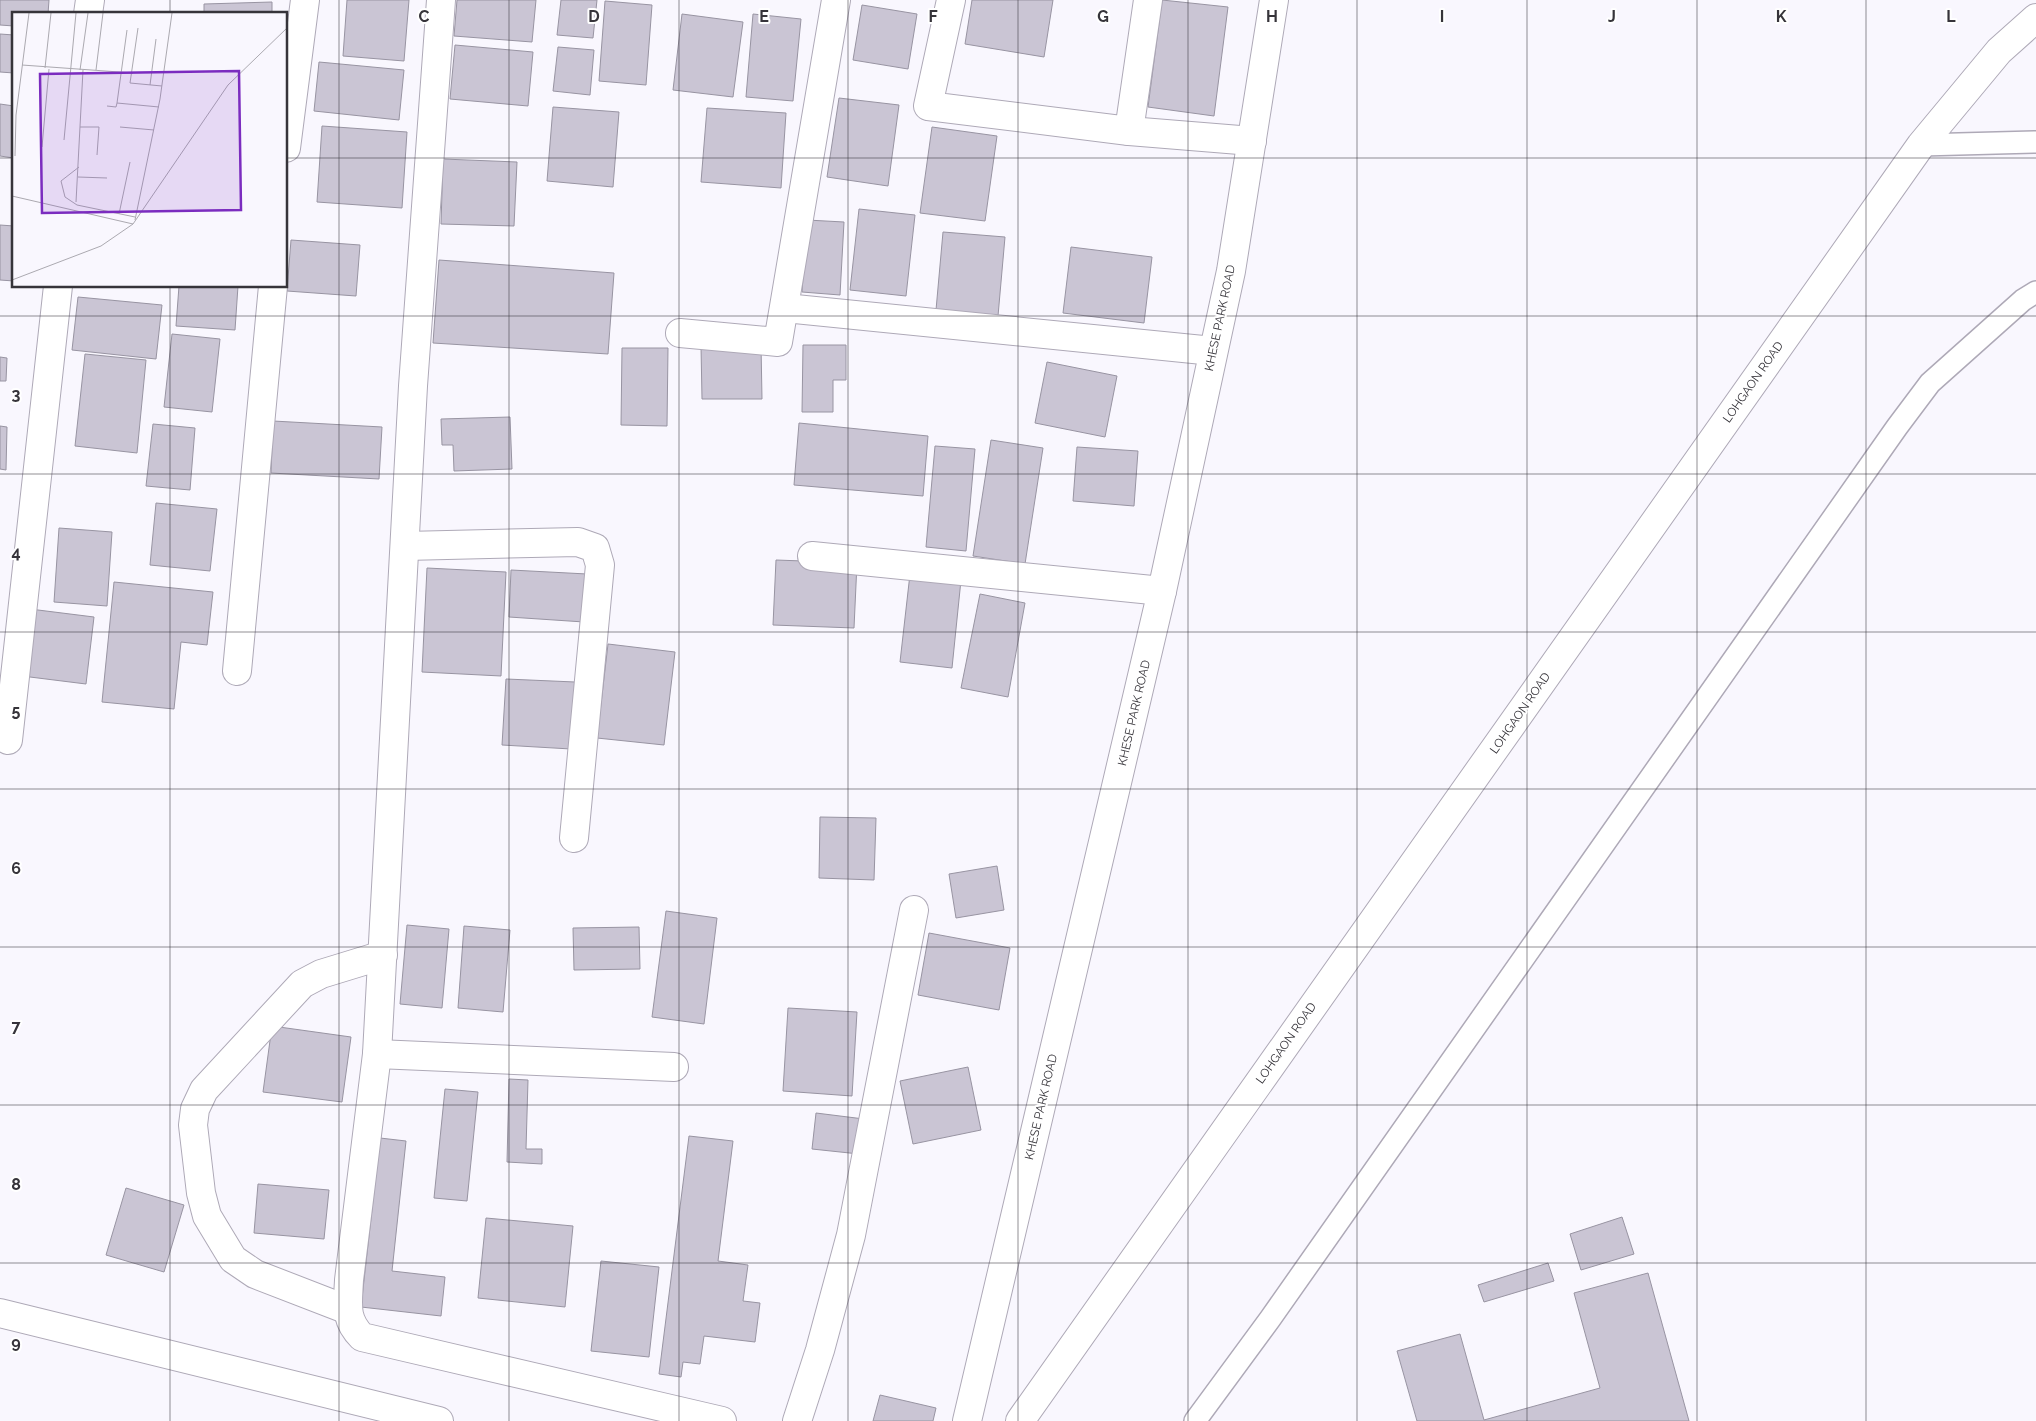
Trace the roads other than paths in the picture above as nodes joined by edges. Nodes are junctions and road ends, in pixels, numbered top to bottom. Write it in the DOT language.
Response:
graph roads {
  1 [pos="305,0"];
  2 [pos="441,0"];
  3 [pos="836,0"];
  4 [pos="951,0"];
  5 [pos="1148,0"];
  6 [pos="1274,0"];
  7 [pos="2036,18"];
  8 [pos="1129,131"];
  9 [pos="288,132"];
  10 [pos="1252,141"];
  11 [pos="2036,142"];
  12 [pos="1921,145"];
  13 [pos="58,288"];
  14 [pos="273,288"];
  15 [pos="2036,292"];
  16 [pos="785,308"];
  17 [pos="680,333"];
  18 [pos="1213,350"];
  19 [pos="405,546"];
  20 [pos="812,556"];
  21 [pos="1162,591"];
  22 [pos="237,671"];
  23 [pos="8,740"];
  24 [pos="574,838"];
  25 [pos="914,910"];
  26 [pos="383,955"];
  27 [pos="378,1054"];
  28 [pos="674,1067"];
  29 [pos="348,1310"];
  30 [pos="0,1313"];
  31 [pos="439,1421"];
  32 [pos="722,1421"];
  33 [pos="798,1421"];
  34 [pos="967,1421"];
  35 [pos="1020,1421"];
  36 [pos="1195,1421"];
  1 -- 9 [label="street"];
  2 -- 19 [label="street"];
  3 -- 16 [label="street"];
  4 -- 8 [label="street"];
  5 -- 8 [label="street"];
  6 -- 10 [label="street, KHESE PARK ROAD"];
  7 -- 12 [label="street, LOHGAON ROAD"];
  8 -- 10 [label="street"];
  10 -- 18 [label="street, KHESE PARK ROAD"];
  11 -- 12 [label="lane"];
  12 -- 35 [label="street, LOHGAON ROAD"];
  13 -- 23 [label="street"];
  14 -- 22 [label="street"];
  15 -- 36 [label="lane"];
  16 -- 17 [label="street"];
  16 -- 18 [label="street"];
  18 -- 21 [label="street, KHESE PARK ROAD"];
  19 -- 24 [label="street"];
  19 -- 26 [label="street"];
  20 -- 21 [label="street"];
  21 -- 34 [label="street, KHESE PARK ROAD"];
  25 -- 33 [label="street"];
  26 -- 27 [label="street"];
  26 -- 29 [label="street"];
  27 -- 28 [label="street"];
  27 -- 29 [label="street"];
  29 -- 32 [label="street"];
  30 -- 31 [label="street"];
}
